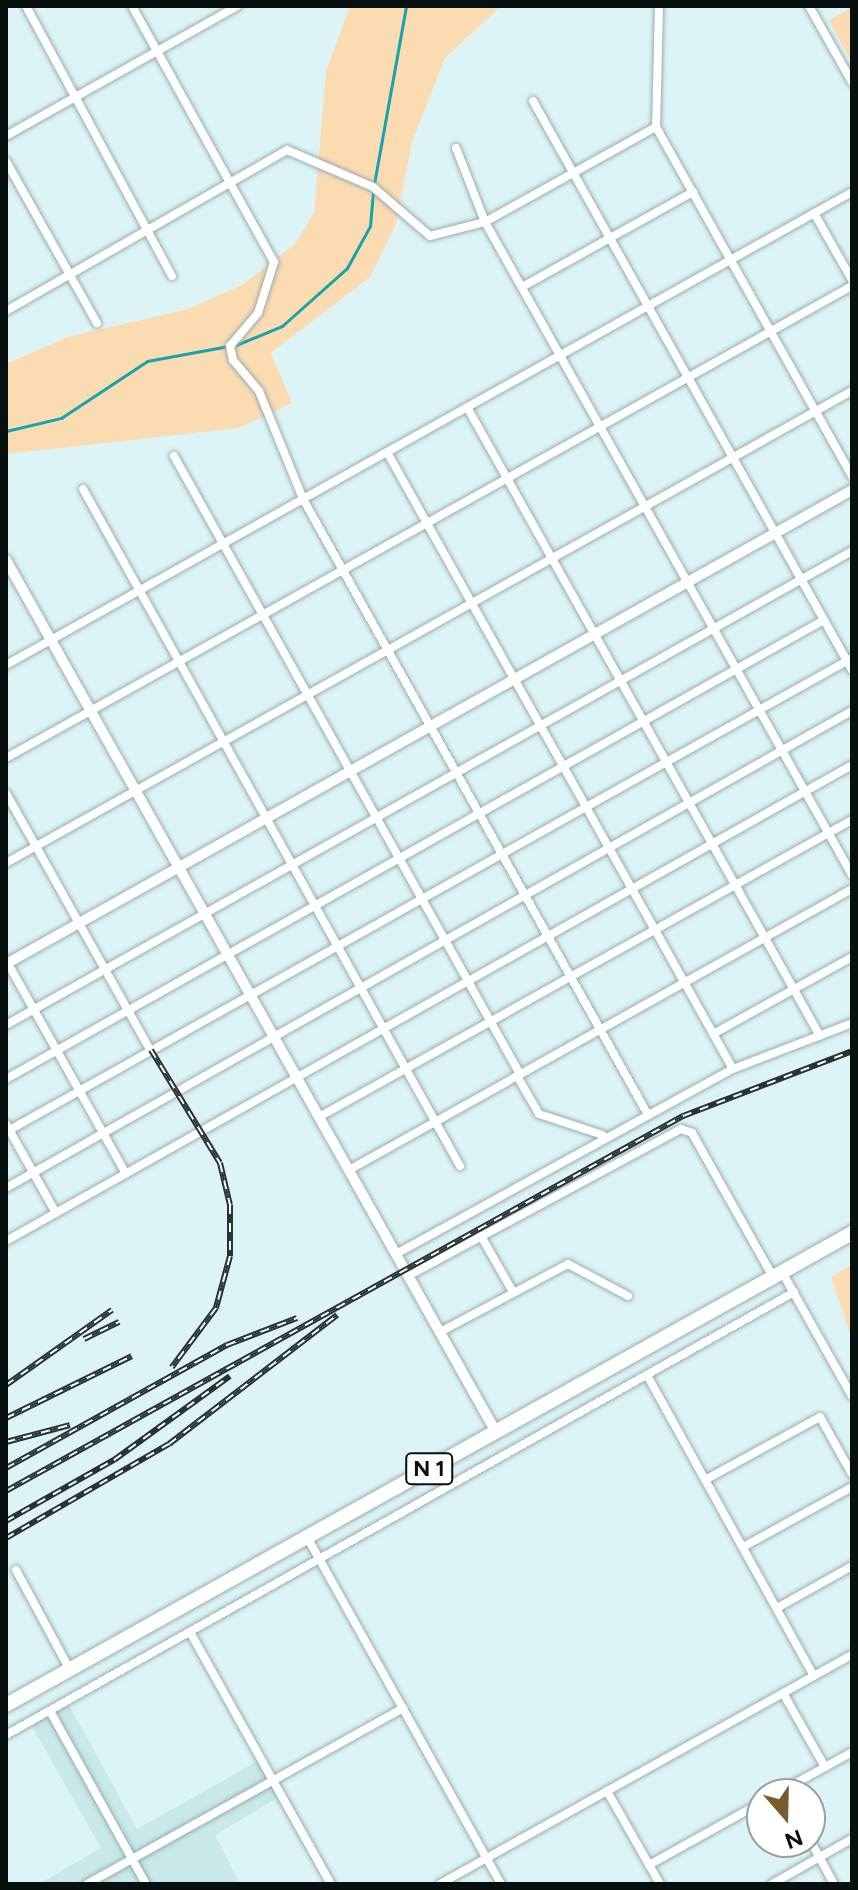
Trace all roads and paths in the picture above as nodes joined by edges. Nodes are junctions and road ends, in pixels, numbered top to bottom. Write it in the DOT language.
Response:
graph roads {
  1 [pos="26,6"];
  2 [pos="132,6"];
  3 [pos="238,6"];
  4 [pos="659,6"];
  5 [pos="809,6"];
  6 [pos="157,51"];
  7 [pos="852,82"];
  8 [pos="77,96"];
  9 [pos="533,101"];
  10 [pos="656,127"];
  11 [pos="6,136"];
  12 [pos="456,148"];
  13 [pos="6,161"];
  14 [pos="573,173"];
  15 [pos="228,179"];
  16 [pos="693,192"];
  17 [pos="852,192"];
  18 [pos="814,213"];
  19 [pos="485,222"];
  20 [pos="145,225"];
  21 [pos="610,239"];
  22 [pos="731,260"];
  23 [pos="70,275"];
  24 [pos="172,276"];
  25 [pos="852,283"];
  26 [pos="522,287"];
  27 [pos="648,306"];
  28 [pos="6,311"];
  29 [pos="97,323"];
  30 [pos="771,331"];
  31 [pos="560,355"];
  32 [pos="688,378"];
  33 [pos="852,391"];
  34 [pos="467,407"];
  35 [pos="816,411"];
  36 [pos="600,426"];
  37 [pos="387,452"];
  38 [pos="174,456"];
  39 [pos="733,457"];
  40 [pos="852,476"];
  41 [pos="507,479"];
  42 [pos="83,489"];
  43 [pos="852,490"];
  44 [pos="303,499"];
  45 [pos="645,506"];
  46 [pos="427,523"];
  47 [pos="775,533"];
  48 [pos="222,544"];
  49 [pos="852,551"];
  50 [pos="552,558"];
  51 [pos="6,560"];
  52 [pos="343,570"];
  53 [pos="801,579"];
  54 [pos="687,582"];
  55 [pos="140,590"];
  56 [pos="472,603"];
  57 [pos="262,615"];
  58 [pos="824,620"];
  59 [pos="714,628"];
  60 [pos="594,634"];
  61 [pos="51,639"];
  62 [pos="388,650"];
  63 [pos="849,659"];
  64 [pos="179,661"];
  65 [pos="6,665"];
  66 [pos="736,669"];
  67 [pos="852,670"];
  68 [pos="514,679"];
  69 [pos="620,681"];
  70 [pos="307,695"];
  71 [pos="759,710"];
  72 [pos="91,711"];
  73 [pos="852,711"];
  74 [pos="643,722"];
  75 [pos="430,726"];
  76 [pos="540,726"];
  77 [pos="224,741"];
  78 [pos="782,751"];
  79 [pos="6,758"];
  80 [pos="666,762"];
  81 [pos="852,765"];
  82 [pos="563,766"];
  83 [pos="350,771"];
  84 [pos="457,773"];
  85 [pos="136,790"];
  86 [pos="805,792"];
  87 [pos="6,793"];
  88 [pos="689,803"];
  89 [pos="586,807"];
  90 [pos="480,814"];
  91 [pos="267,817"];
  92 [pos="376,818"];
  93 [pos="852,820"];
  94 [pos="828,833"];
  95 [pos="712,844"];
  96 [pos="36,846"];
  97 [pos="609,848"];
  98 [pos="502,854"];
  99 [pos="399,859"];
  100 [pos="6,863"];
  101 [pos="293,864"];
  102 [pos="179,867"];
  103 [pos="852,875"];
  104 [pos="735,885"];
  105 [pos="632,889"];
  106 [pos="852,889"];
  107 [pos="525,895"];
  108 [pos="422,899"];
  109 [pos="316,905"];
  110 [pos="205,914"];
  111 [pos="79,923"];
  112 [pos="655,930"];
  113 [pos="548,936"];
  114 [pos="764,938"];
  115 [pos="445,941"];
  116 [pos="339,945"];
  117 [pos="228,955"];
  118 [pos="852,957"];
  119 [pos="7,962"];
  120 [pos="105,970"];
  121 [pos="571,977"];
  122 [pos="468,981"];
  123 [pos="684,983"];
  124 [pos="362,987"];
  125 [pos="793,990"];
  126 [pos="251,995"];
  127 [pos="34,1010"];
  128 [pos="128,1011"];
  129 [pos="491,1022"];
  130 [pos="852,1023"];
  131 [pos="6,1025"];
  132 [pos="385,1028"];
  133 [pos="601,1030"];
  134 [pos="713,1034"];
  135 [pos="820,1036"];
  136 [pos="274,1037"];
  137 [pos="57,1051"];
  138 [pos="151,1051"];
  139 [pos="408,1068"];
  140 [pos="733,1069"];
  141 [pos="518,1075"];
  142 [pos="297,1077"];
  143 [pos="6,1079"];
  144 [pos="79,1091"];
  145 [pos="647,1113"];
  146 [pos="319,1117"];
  147 [pos="437,1121"];
  148 [pos="7,1128"];
  149 [pos="103,1133"];
  150 [pos="603,1135"];
  151 [pos="460,1166"];
  152 [pos="349,1170"];
  153 [pos="33,1172"];
  154 [pos="126,1174"];
  155 [pos="6,1188"];
  156 [pos="56,1213"];
  157 [pos="852,1233"];
  158 [pos="481,1236"];
  159 [pos="6,1241"];
  160 [pos="396,1254"];
  161 [pos="778,1275"];
  162 [pos="408,1276"];
  163 [pos="513,1292"];
  164 [pos="794,1292"];
  165 [pos="628,1296"];
  166 [pos="440,1332"];
  167 [pos="647,1375"];
  168 [pos="852,1396"];
  169 [pos="496,1432"];
  170 [pos="852,1474"];
  171 [pos="705,1480"];
  172 [pos="852,1487"];
  173 [pos="307,1537"];
  174 [pos="743,1547"];
  175 [pos="319,1559"];
  176 [pos="852,1566"];
  177 [pos="16,1570"];
  178 [pos="777,1608"];
  179 [pos="190,1632"];
  180 [pos="852,1655"];
  181 [pos="70,1670"];
  182 [pos="814,1676"];
  183 [pos="783,1693"];
  184 [pos="6,1705"];
  185 [pos="403,1708"];
  186 [pos="50,1711"];
  187 [pos="6,1735"];
  188 [pos="852,1753"];
  189 [pos="825,1767"];
  190 [pos="806,1778"];
  191 [pos="273,1780"];
  192 [pos="607,1791"];
  193 [pos="746,1811"];
  194 [pos="852,1839"];
  195 [pos="826,1854"];
  196 [pos="487,1858"];
  197 [pos="818,1858"];
  198 [pos="821,1858"];
  199 [pos="132,1859"];
  200 [pos="649,1865"];
  201 [pos="87,1884"];
  202 [pos="146,1884"];
  203 [pos="331,1884"];
  204 [pos="440,1884"];
  205 [pos="501,1884"];
  206 [pos="660,1884"];
  207 [pos="772,1884"];
  208 [pos="834,1884"];
  1 -- 8 [label="street"];
  2 -- 6 [label="street"];
  3 -- 6 [label="street"];
  4 -- 10 [label="street"];
  5 -- 7 [label="street"];
  6 -- 8 [label="street"];
  6 -- 15 [label="street"];
  8 -- 11 [label="street"];
  8 -- 20 [label="street"];
  9 -- 14 [label="street"];
  10 -- 14 [label="street"];
  10 -- 16 [label="street"];
  12 -- 19 [label="street"];
  13 -- 23 [label="street"];
  14 -- 19 [label="street"];
  14 -- 21 [label="street"];
  15 -- 19 [label="street"];
  15 -- 20 [label="street"];
  15 -- 44 [label="street"];
  16 -- 21 [label="street"];
  16 -- 22 [label="street"];
  17 -- 18 [label="street"];
  18 -- 22 [label="street"];
  18 -- 25 [label="street"];
  19 -- 26 [label="street"];
  20 -- 23 [label="street"];
  20 -- 24 [label="street"];
  21 -- 26 [label="street"];
  21 -- 27 [label="street"];
  22 -- 27 [label="street"];
  22 -- 30 [label="street"];
  23 -- 28 [label="street"];
  23 -- 29 [label="street"];
  25 -- 30 [label="street"];
  26 -- 31 [label="street"];
  27 -- 31 [label="street"];
  27 -- 32 [label="street"];
  30 -- 32 [label="street"];
  30 -- 35 [label="street"];
  31 -- 34 [label="street"];
  31 -- 36 [label="street"];
  32 -- 36 [label="street"];
  32 -- 39 [label="street"];
  33 -- 35 [label="street"];
  34 -- 37 [label="street"];
  34 -- 41 [label="street"];
  35 -- 39 [label="street"];
  35 -- 40 [label="street"];
  36 -- 41 [label="street"];
  36 -- 45 [label="street"];
  37 -- 44 [label="street"];
  37 -- 46 [label="street"];
  38 -- 48 [label="street"];
  39 -- 45 [label="street"];
  39 -- 47 [label="street"];
  41 -- 46 [label="street"];
  41 -- 50 [label="street"];
  42 -- 55 [label="street"];
  43 -- 47 [label="street"];
  44 -- 48 [label="street"];
  44 -- 52 [label="street"];
  45 -- 50 [label="street"];
  45 -- 54 [label="street"];
  46 -- 52 [label="street"];
  46 -- 56 [label="street"];
  47 -- 53 [label="street"];
  47 -- 54 [label="street"];
  48 -- 55 [label="street"];
  48 -- 57 [label="street"];
  49 -- 53 [label="street"];
  50 -- 56 [label="street"];
  50 -- 60 [label="street"];
  51 -- 61 [label="street"];
  52 -- 57 [label="street"];
  52 -- 62 [label="street"];
  53 -- 58 [label="street"];
  53 -- 59 [label="street"];
  54 -- 59 [label="street"];
  54 -- 60 [label="street"];
  55 -- 61 [label="street"];
  55 -- 64 [label="street"];
  56 -- 62 [label="street"];
  56 -- 68 [label="street"];
  57 -- 64 [label="street"];
  57 -- 70 [label="street"];
  58 -- 63 [label="street"];
  58 -- 66 [label="street"];
  59 -- 66 [label="street"];
  59 -- 69 [label="street"];
  60 -- 68 [label="street"];
  60 -- 69 [label="street"];
  61 -- 65 [label="street"];
  61 -- 72 [label="street"];
  62 -- 70 [label="street"];
  62 -- 75 [label="street"];
  63 -- 67 [label="street"];
  63 -- 71 [label="street"];
  64 -- 72 [label="street"];
  64 -- 77 [label="street"];
  66 -- 71 [label="street"];
  66 -- 74 [label="street"];
  68 -- 75 [label="street"];
  68 -- 76 [label="street"];
  69 -- 74 [label="street"];
  69 -- 76 [label="street"];
  70 -- 77 [label="street"];
  70 -- 83 [label="street"];
  71 -- 78 [label="street"];
  71 -- 80 [label="street"];
  72 -- 79 [label="street"];
  72 -- 85 [label="street"];
  73 -- 78 [label="street"];
  74 -- 80 [label="street"];
  74 -- 82 [label="street"];
  75 -- 83 [label="street"];
  75 -- 84 [label="street"];
  76 -- 82 [label="street"];
  76 -- 84 [label="street"];
  77 -- 85 [label="street"];
  77 -- 91 [label="street"];
  78 -- 86 [label="street"];
  78 -- 88 [label="street"];
  80 -- 88 [label="street"];
  80 -- 89 [label="street"];
  81 -- 86 [label="street"];
  82 -- 89 [label="street"];
  82 -- 90 [label="street"];
  83 -- 91 [label="street"];
  83 -- 92 [label="street"];
  84 -- 90 [label="street"];
  84 -- 92 [label="street"];
  85 -- 96 [label="street"];
  85 -- 102 [label="street"];
  86 -- 94 [label="street"];
  86 -- 95 [label="street"];
  87 -- 96 [label="street"];
  88 -- 95 [label="street"];
  88 -- 97 [label="street"];
  89 -- 97 [label="street"];
  89 -- 98 [label="street"];
  90 -- 98 [label="street"];
  90 -- 99 [label="street"];
  91 -- 101 [label="street"];
  91 -- 102 [label="street"];
  92 -- 99 [label="street"];
  92 -- 101 [label="street"];
  93 -- 94 [label="street"];
  94 -- 103 [label="street"];
  94 -- 104 [label="street"];
  95 -- 104 [label="street"];
  95 -- 105 [label="street"];
  96 -- 100 [label="street"];
  96 -- 111 [label="street"];
  97 -- 105 [label="street"];
  97 -- 107 [label="street"];
  98 -- 107 [label="street"];
  98 -- 108 [label="street"];
  99 -- 108 [label="street"];
  99 -- 109 [label="street"];
  101 -- 109 [label="street"];
  101 -- 110 [label="street"];
  102 -- 110 [label="street"];
  102 -- 111 [label="street"];
  104 -- 112 [label="street"];
  104 -- 114 [label="street"];
  105 -- 112 [label="street"];
  105 -- 113 [label="street"];
  106 -- 114 [label="street"];
  107 -- 113 [label="street"];
  107 -- 115 [label="street"];
  108 -- 115 [label="street"];
  108 -- 116 [label="street"];
  109 -- 116 [label="street"];
  109 -- 117 [label="street"];
  110 -- 117 [label="street"];
  110 -- 120 [label="street"];
  111 -- 119 [label="street"];
  111 -- 120 [label="street"];
  112 -- 121 [label="street"];
  112 -- 123 [label="street"];
  113 -- 121 [label="street"];
  113 -- 122 [label="street"];
  114 -- 123 [label="street"];
  114 -- 125 [label="street"];
  115 -- 122 [label="street"];
  115 -- 124 [label="street"];
  116 -- 124 [label="street"];
  116 -- 126 [label="street"];
  117 -- 126 [label="street"];
  117 -- 128 [label="street"];
  118 -- 125 [label="street"];
  119 -- 127 [label="street"];
  120 -- 127 [label="street"];
  120 -- 128 [label="street"];
  121 -- 129 [label="street"];
  121 -- 133 [label="street"];
  122 -- 129 [label="street"];
  122 -- 132 [label="street"];
  123 -- 133 [label="street"];
  123 -- 134 [label="street"];
  124 -- 132 [label="street"];
  124 -- 136 [label="street"];
  125 -- 134 [label="street"];
  125 -- 135 [label="street"];
  126 -- 136 [label="street"];
  126 -- 138 [label="street"];
  127 -- 131 [label="street"];
  127 -- 137 [label="street"];
  128 -- 137 [label="street"];
  128 -- 138 [label="street"];
  129 -- 139 [label="street"];
  129 -- 141 [label="street"];
  130 -- 135 [label="street"];
  132 -- 139 [label="street"];
  132 -- 142 [label="street"];
  133 -- 141 [label="street"];
  133 -- 145 [label="street"];
  134 -- 140 [label="street"];
  135 -- 140 [label="street"];
  136 -- 142 [label="street"];
  136 -- 149 [label="street"];
  137 -- 143 [label="street"];
  137 -- 144 [label="street"];
  138 -- 144 [label="street"];
  139 -- 146 [label="street"];
  139 -- 147 [label="street"];
  140 -- 145 [label="street"];
  141 -- 147 [label="street"];
  141 -- 150 [label="street"];
  142 -- 146 [label="street"];
  142 -- 154 [label="street"];
  144 -- 148 [label="street"];
  144 -- 149 [label="street"];
  145 -- 150 [label="street"];
  146 -- 152 [label="street"];
  147 -- 151 [label="street"];
  147 -- 152 [label="street"];
  148 -- 153 [label="street"];
  149 -- 153 [label="street"];
  149 -- 154 [label="street"];
  150 -- 160 [label="street"];
  152 -- 160 [label="street"];
  153 -- 155 [label="street"];
  153 -- 156 [label="street"];
  154 -- 156 [label="street"];
  156 -- 159 [label="street"];
  157 -- 161 [label="highway, N 1"];
  158 -- 161 [label="street"];
  158 -- 162 [label="street"];
  158 -- 163 [label="street"];
  160 -- 162 [label="street"];
  161 -- 164 [label="street"];
  161 -- 169 [label="highway, N 1"];
  162 -- 166 [label="street"];
  163 -- 165 [label="street"];
  163 -- 166 [label="street"];
  164 -- 167 [label="street"];
  164 -- 168 [label="street"];
  166 -- 169 [label="street"];
  167 -- 171 [label="street"];
  167 -- 175 [label="street"];
  169 -- 173 [label="highway, N 1"];
  170 -- 171 [label="street"];
  171 -- 174 [label="street"];
  172 -- 174 [label="street"];
  173 -- 175 [label="street"];
  173 -- 181 [label="highway, N 1"];
  174 -- 178 [label="street"];
  175 -- 179 [label="street"];
  175 -- 185 [label="street"];
  176 -- 178 [label="street"];
  177 -- 181 [label="street"];
  178 -- 182 [label="street"];
  179 -- 186 [label="street"];
  179 -- 191 [label="street"];
  180 -- 182 [label="street"];
  181 -- 184 [label="highway, N 1"];
  182 -- 183 [label="street"];
  183 -- 189 [label="street"];
  183 -- 192 [label="street"];
  185 -- 191 [label="street"];
  185 -- 196 [label="street"];
  186 -- 187 [label="street"];
  186 -- 199 [label="street"];
  188 -- 189 [label="street"];
  189 -- 190 [label="street"];
  191 -- 199 [label="street"];
  191 -- 203 [label="street"];
  192 -- 196 [label="street"];
  192 -- 200 [label="street"];
  193 -- 200 [label="street"];
  194 -- 195 [label="street"];
  196 -- 204 [label="street"];
  196 -- 205 [label="street"];
  197 -- 207 [label="street"];
  198 -- 208 [label="street"];
  199 -- 201 [label="street"];
  199 -- 202 [label="street"];
  200 -- 206 [label="street"];
}
